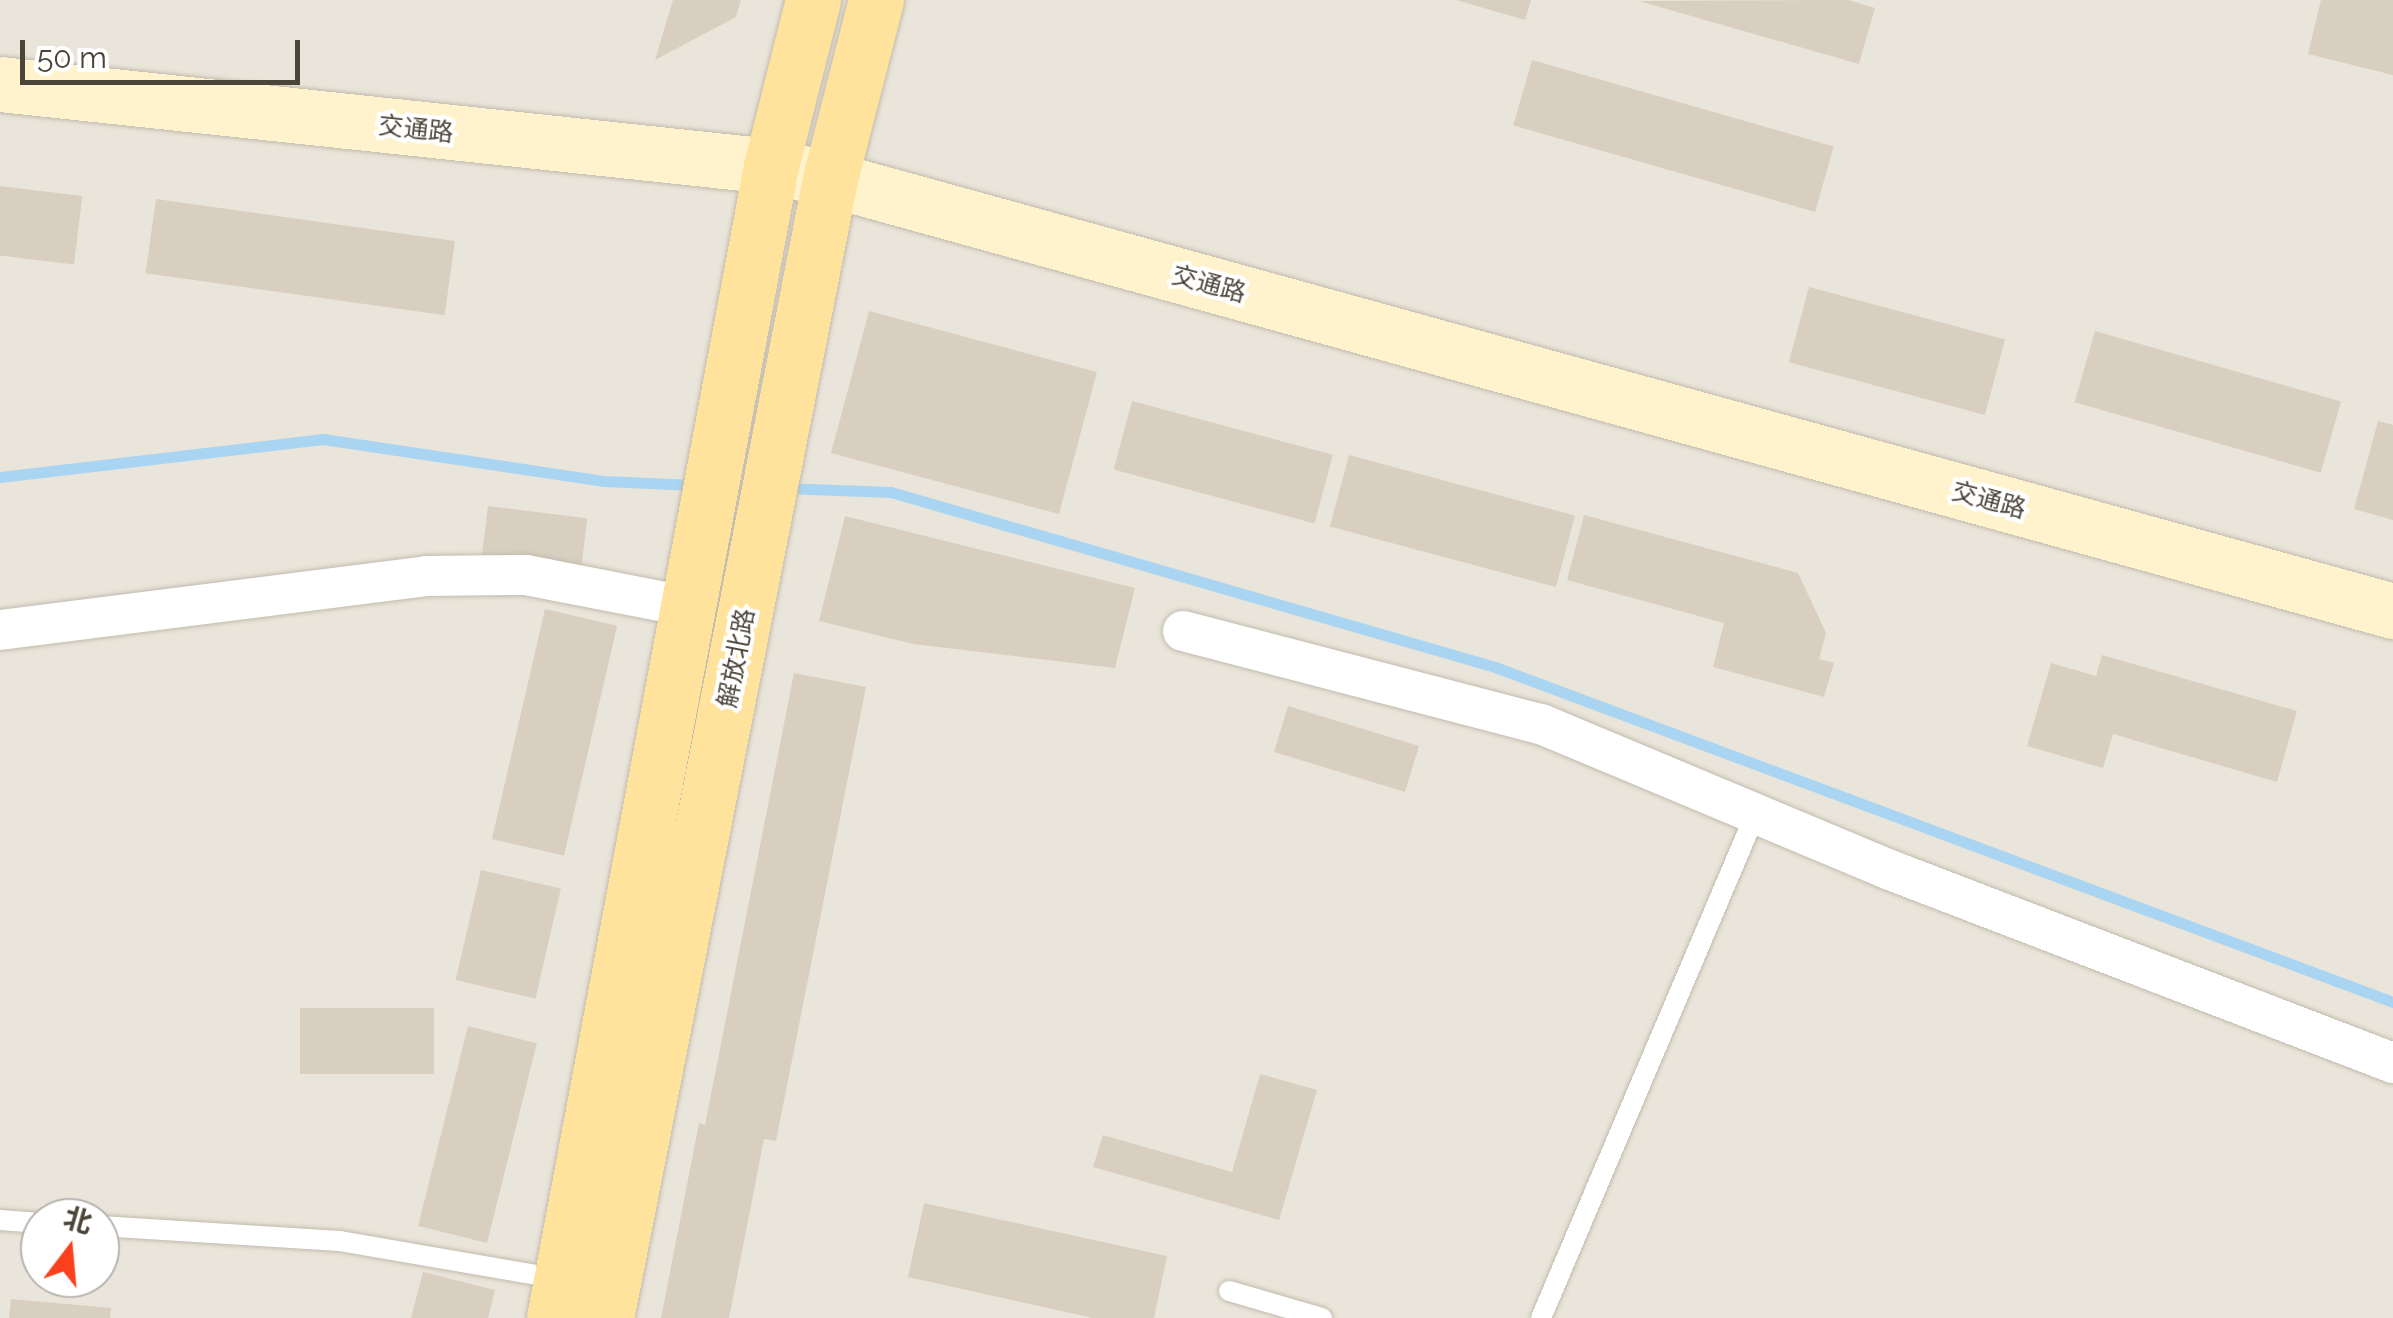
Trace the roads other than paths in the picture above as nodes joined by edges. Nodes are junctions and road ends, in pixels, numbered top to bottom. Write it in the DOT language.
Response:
graph roads {
  1 [pos="813,0"];
  2 [pos="876,0"];
  3 [pos="0,84"];
  4 [pos="771,166"];
  5 [pos="830,179"];
  6 [pos="686,606"];
  7 [pos="2393,611"];
  8 [pos="0,630"];
  9 [pos="1183,630"];
  10 [pos="1756,815"];
  11 [pos="2393,1063"];
  12 [pos="120,1227"];
  13 [pos="1228,1291"];
  14 [pos="558,1299"];
  15 [pos="606,1318"];
  16 [pos="1322,1318"];
  17 [pos="1541,1318"];
  1 -- 4 [label="main road"];
  2 -- 5 [label="main road, 解放北路"];
  3 -- 4 [label="street, 交通路"];
  4 -- 5 [label="street, 交通路"];
  4 -- 6 [label="main road"];
  5 -- 7 [label="street, 交通路"];
  5 -- 15 [label="main road, 解放北路"];
  6 -- 8 [label="street"];
  6 -- 14 [label="main road"];
  9 -- 10 [label="street"];
  10 -- 11 [label="street"];
  10 -- 17 [label="lane"];
  12 -- 14 [label="lane"];
  13 -- 16 [label="lane"];
}
